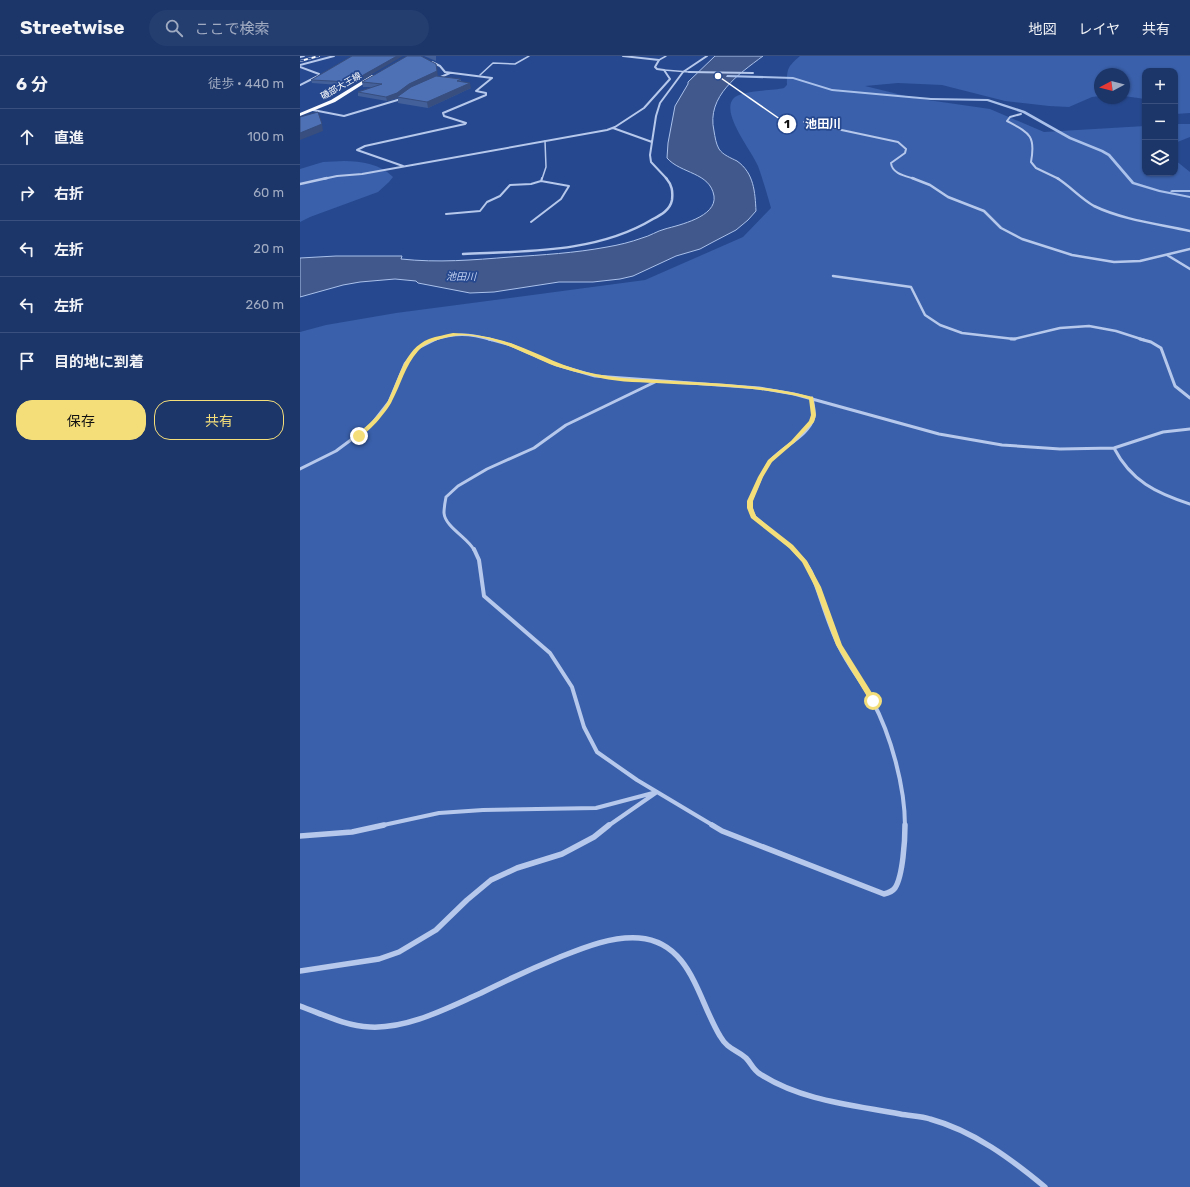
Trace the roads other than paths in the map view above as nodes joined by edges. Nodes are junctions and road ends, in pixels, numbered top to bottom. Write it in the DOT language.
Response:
graph roads {
  1 [pos="304,56"];
  2 [pos="334,56"];
  3 [pos="529,56"];
  4 [pos="622,56"];
  5 [pos="666,56"];
  6 [pos="707,56"];
  7 [pos="300,57"];
  8 [pos="659,60"];
  9 [pos="429,61"];
  10 [pos="300,66"];
  11 [pos="664,70"];
  12 [pos="683,72"];
  13 [pos="688,72"];
  14 [pos="378,73"];
  15 [pos="451,73"];
  16 [pos="753,73"];
  17 [pos="480,75"];
  18 [pos="432,81"];
  19 [pos="300,85"];
  20 [pos="403,98"];
  21 [pos="313,110"];
  22 [pos="1021,114"];
  23 [pos="300,116"];
  24 [pos="804,122"];
  25 [pos="613,128"];
  26 [pos="545,141"];
  27 [pos="652,142"];
  28 [pos="404,167"];
  29 [pos="541,181"];
  30 [pos="300,184"];
  31 [pos="446,214"];
  32 [pos="531,222"];
  33 [pos="1190,230"];
  34 [pos="1190,249"];
  35 [pos="463,254"];
  36 [pos="1167,255"];
  37 [pos="1190,269"];
  38 [pos="833,276"];
  39 [pos="657,381"];
  40 [pos="812,398"];
  41 [pos="1190,398"];
  42 [pos="1190,429"];
  43 [pos="1114,448"];
  44 [pos="300,469"];
  45 [pos="1190,504"];
  46 [pos="657,792"];
  47 [pos="300,836"];
  48 [pos="300,971"];
  49 [pos="300,1006"];
  50 [pos="1045,1187"];
  1 -- 7 [label="street"];
  2 -- 10 [label="street"];
  3 -- 17 [label="lane"];
  4 -- 8 [label="street"];
  5 -- 8 [label="lane"];
  6 -- 12 [label="street"];
  8 -- 11 [label="street"];
  9 -- 15 [label="street"];
  10 -- 19 [label="street"];
  11 -- 12 [label="lane"];
  11 -- 25 [label="street"];
  12 -- 13 [label="lane"];
  12 -- 27 [label="street"];
  13 -- 16 [label="street"];
  14 -- 21 [label="main road, 磯部大王線"];
  15 -- 17 [label="street"];
  15 -- 18 [label="street"];
  17 -- 28 [label="street"];
  20 -- 21 [label="street"];
  21 -- 23 [label="main road, 磯部大王線"];
  22 -- 33 [label="street"];
  24 -- 36 [label="street"];
  25 -- 26 [label="street"];
  25 -- 27 [label="street"];
  26 -- 28 [label="street"];
  26 -- 29 [label="lane"];
  27 -- 35 [label="street"];
  28 -- 30 [label="street"];
  29 -- 31 [label="lane"];
  29 -- 32 [label="lane"];
  34 -- 36 [label="street"];
  36 -- 37 [label="street"];
  38 -- 41 [label="street"];
  39 -- 40 [label="street"];
  39 -- 44 [label="street"];
  39 -- 46 [label="street"];
  40 -- 43 [label="street"];
  40 -- 46 [label="street"];
  42 -- 43 [label="street"];
  43 -- 45 [label="street"];
  46 -- 47 [label="street"];
  46 -- 48 [label="street"];
  49 -- 50 [label="street"];
}
